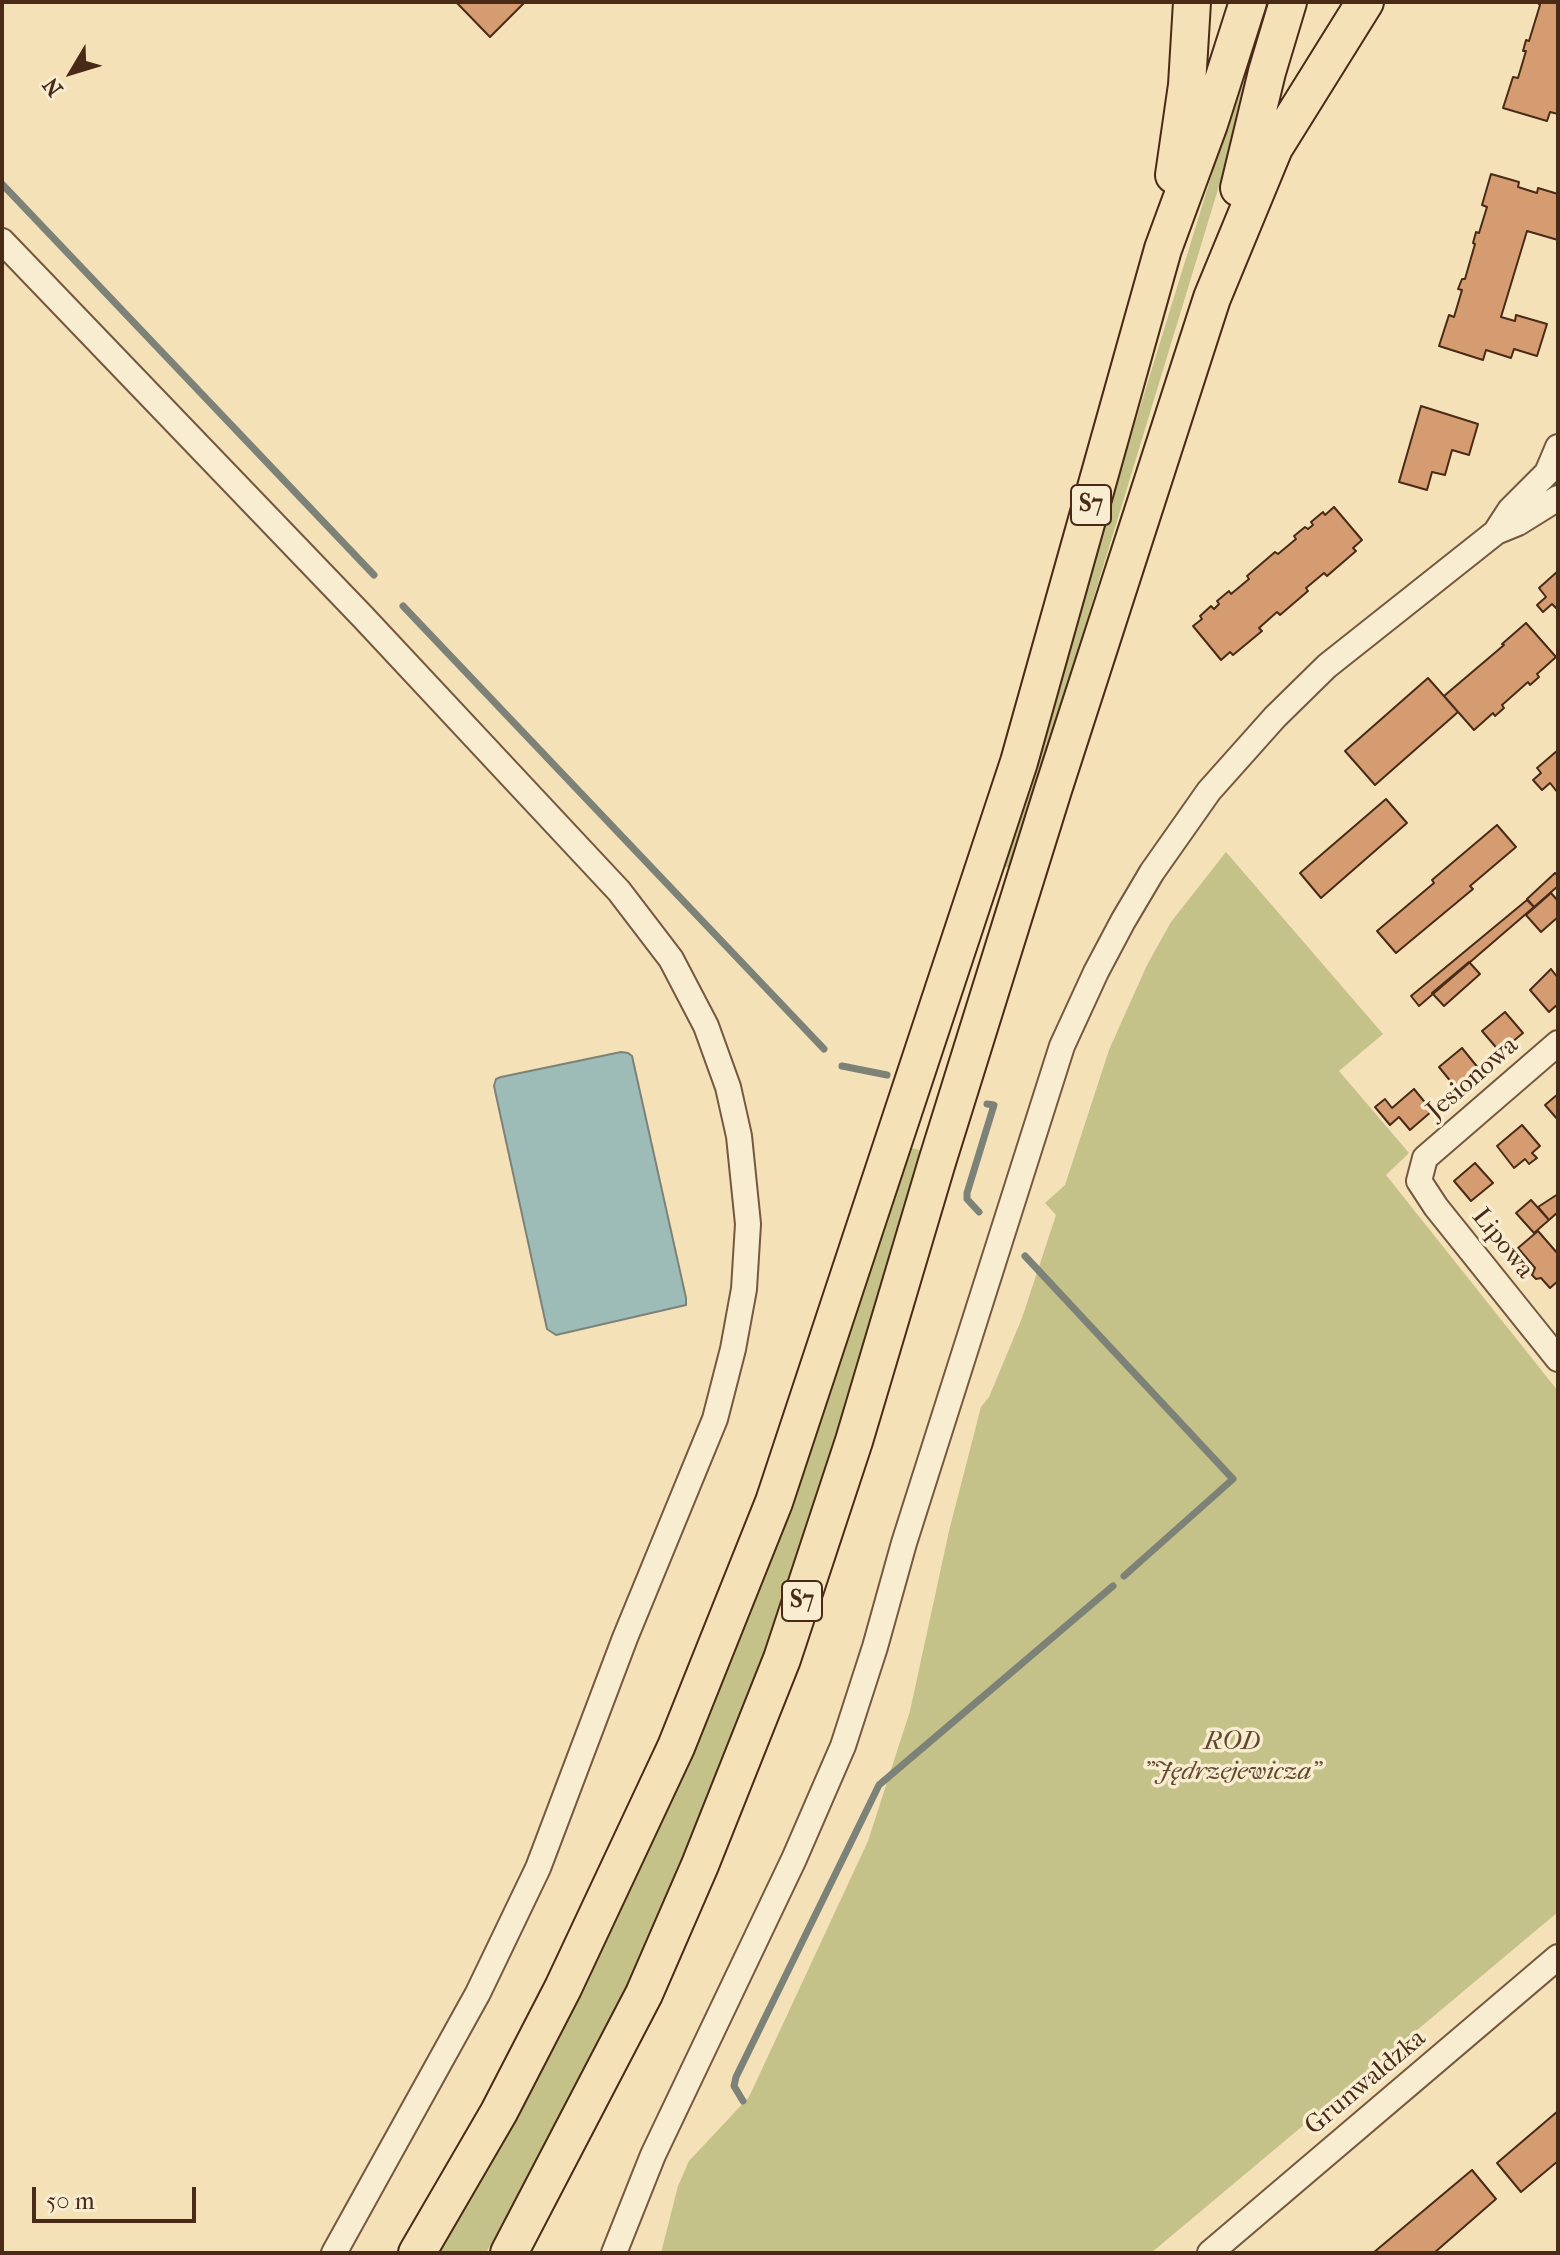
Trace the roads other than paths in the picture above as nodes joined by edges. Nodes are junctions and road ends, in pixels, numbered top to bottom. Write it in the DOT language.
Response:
graph roads {
  1 [pos="1192,2"];
  2 [pos="1248,2"];
  3 [pos="1288,2"];
  4 [pos="1365,2"];
  5 [pos="2,241"];
  6 [pos="1163,249"];
  7 [pos="1212,298"];
  8 [pos="1558,447"];
  9 [pos="1558,498"];
  10 [pos="1496,532"];
  11 [pos="1558,1043"];
  12 [pos="1425,1158"];
  13 [pos="1558,1359"];
  14 [pos="1558,1957"];
  15 [pos="334,2253"];
  16 [pos="417,2253"];
  17 [pos="509,2253"];
  18 [pos="614,2253"];
  19 [pos="1210,2253"];
  1 -- 6 [label="highway"];
  2 -- 6 [label="highway, S7"];
  3 -- 7 [label="highway, S7"];
  4 -- 7 [label="highway"];
  5 -- 15 [label="street"];
  6 -- 16 [label="highway, S7"];
  7 -- 17 [label="highway, S7"];
  8 -- 10 [label="street"];
  9 -- 10 [label="street"];
  10 -- 18 [label="street"];
  11 -- 12 [label="street, Jesionowa"];
  12 -- 13 [label="street, Lipowa"];
  14 -- 19 [label="street, Grunwaldzka"];
}
